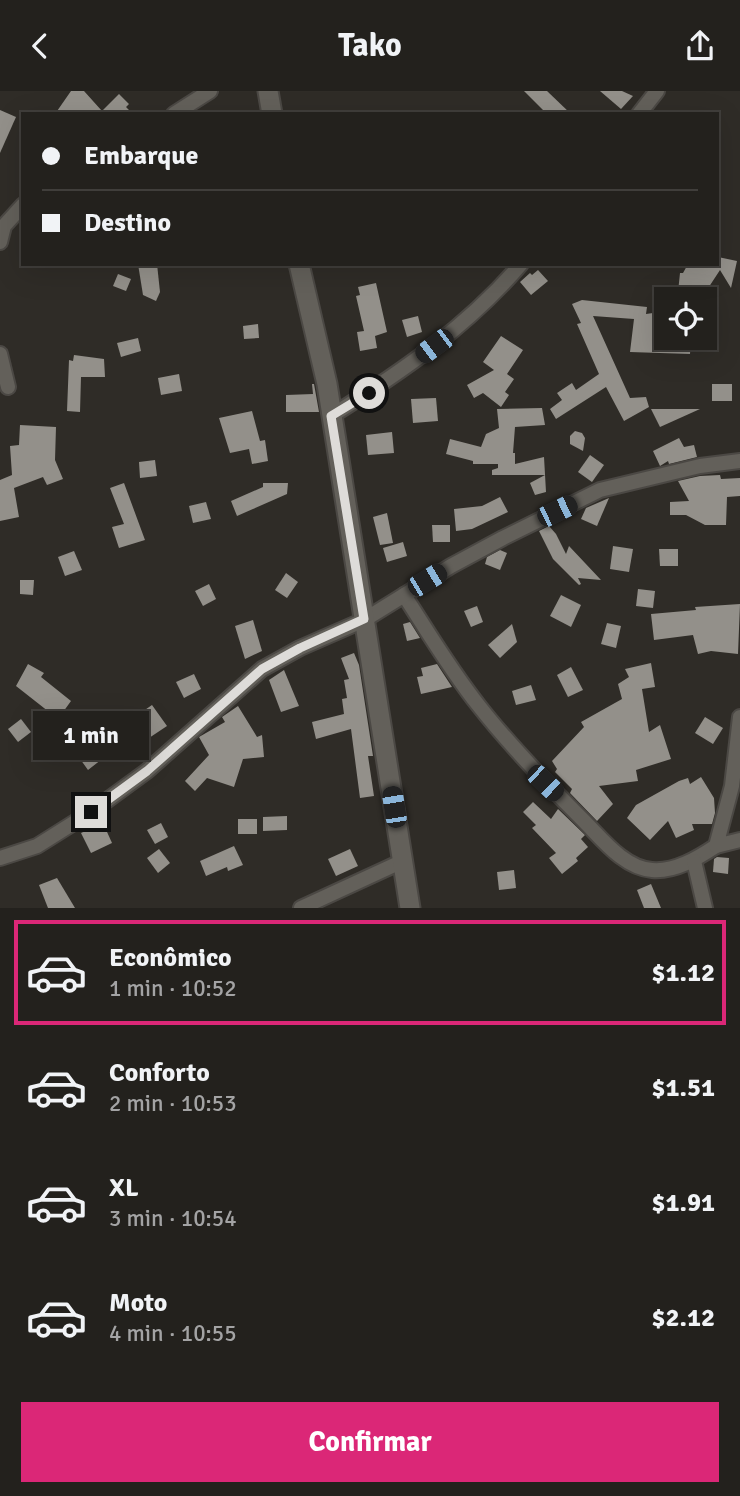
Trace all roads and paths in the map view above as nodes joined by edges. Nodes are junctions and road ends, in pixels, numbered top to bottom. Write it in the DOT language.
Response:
graph roads {
  1 [pos="210,91"];
  2 [pos="268,91"];
  3 [pos="657,91"];
  4 [pos="177,112"];
  5 [pos="272,112"];
  6 [pos="641,112"];
  7 [pos="21,207"];
  8 [pos="0,242"];
  9 [pos="299,266"];
  10 [pos="519,266"];
  11 [pos="0,353"];
  12 [pos="8,387"];
  13 [pos="331,416"];
  14 [pos="740,461"];
  15 [pos="404,595"];
  16 [pos="364,619"];
  17 [pos="740,717"];
  18 [pos="740,840"];
  19 [pos="716,845"];
  20 [pos="0,858"];
  21 [pos="403,861"];
  22 [pos="694,861"];
  23 [pos="301,908"];
  24 [pos="410,908"];
  25 [pos="705,908"];
  1 -- 4 [label="street"];
  2 -- 5 [label="street"];
  3 -- 6 [label="street"];
  7 -- 8 [label="street"];
  9 -- 13 [label="street"];
  10 -- 13 [label="street"];
  11 -- 12 [label="street"];
  13 -- 16 [label="street"];
  14 -- 15 [label="street"];
  15 -- 16 [label="street"];
  15 -- 22 [label="street"];
  16 -- 20 [label="street"];
  16 -- 21 [label="street"];
  17 -- 19 [label="street"];
  18 -- 19 [label="street"];
  19 -- 22 [label="street"];
  21 -- 23 [label="street"];
  21 -- 24 [label="street"];
  22 -- 25 [label="street"];
}
